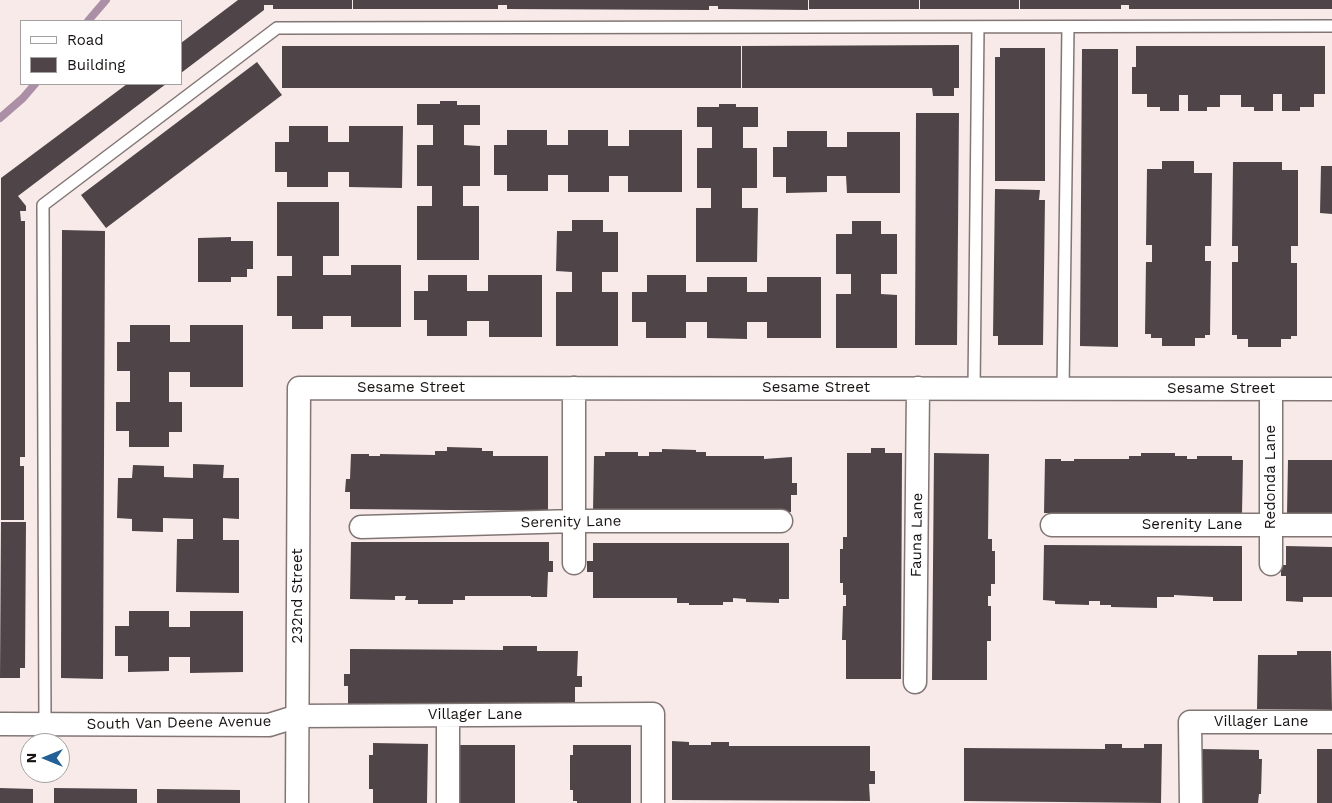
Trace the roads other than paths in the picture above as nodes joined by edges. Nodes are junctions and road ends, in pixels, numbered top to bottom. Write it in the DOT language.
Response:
graph roads {
  1 [pos="1332,26"];
  2 [pos="978,27"];
  3 [pos="1068,27"];
  4 [pos="299,388"];
  5 [pos="574,388"];
  6 [pos="918,388"];
  7 [pos="974,389"];
  8 [pos="1062,389"];
  9 [pos="1271,389"];
  10 [pos="1332,389"];
  11 [pos="575,520"];
  12 [pos="781,521"];
  13 [pos="1052,525"];
  14 [pos="1271,525"];
  15 [pos="1332,525"];
  16 [pos="361,527"];
  17 [pos="574,563"];
  18 [pos="1271,564"];
  19 [pos="915,682"];
  20 [pos="298,716"];
  21 [pos="448,716"];
  22 [pos="1332,722"];
  23 [pos="0,724"];
  24 [pos="45,724"];
  25 [pos="298,803"];
  26 [pos="448,803"];
  27 [pos="653,803"];
  28 [pos="1191,803"];
  1 -- 3 [label="lane"];
  2 -- 3 [label="lane"];
  2 -- 7 [label="lane"];
  2 -- 24 [label="lane"];
  3 -- 8 [label="lane"];
  4 -- 5 [label="street, Sesame Street"];
  4 -- 20 [label="street, 232nd Street"];
  5 -- 6 [label="street, Sesame Street"];
  5 -- 11 [label="street"];
  6 -- 7 [label="street, Sesame Street"];
  6 -- 19 [label="street, Fauna Lane"];
  7 -- 8 [label="street, Sesame Street"];
  8 -- 9 [label="street, Sesame Street"];
  9 -- 10 [label="street, Sesame Street"];
  9 -- 14 [label="street, Redonda Lane"];
  11 -- 12 [label="street, Serenity Lane"];
  11 -- 16 [label="street, Serenity Lane"];
  11 -- 17 [label="street"];
  13 -- 14 [label="street, Serenity Lane"];
  14 -- 15 [label="street, Serenity Lane"];
  14 -- 18 [label="street, Redonda Lane"];
  20 -- 21 [label="street, Villager Lane"];
  20 -- 24 [label="street, South Van Deene Avenue"];
  20 -- 25 [label="street, 232nd Street"];
  21 -- 26 [label="street"];
  21 -- 27 [label="street, Villager Lane"];
  22 -- 28 [label="street, Villager Lane"];
  23 -- 24 [label="street, South Van Deene Avenue"];
}
